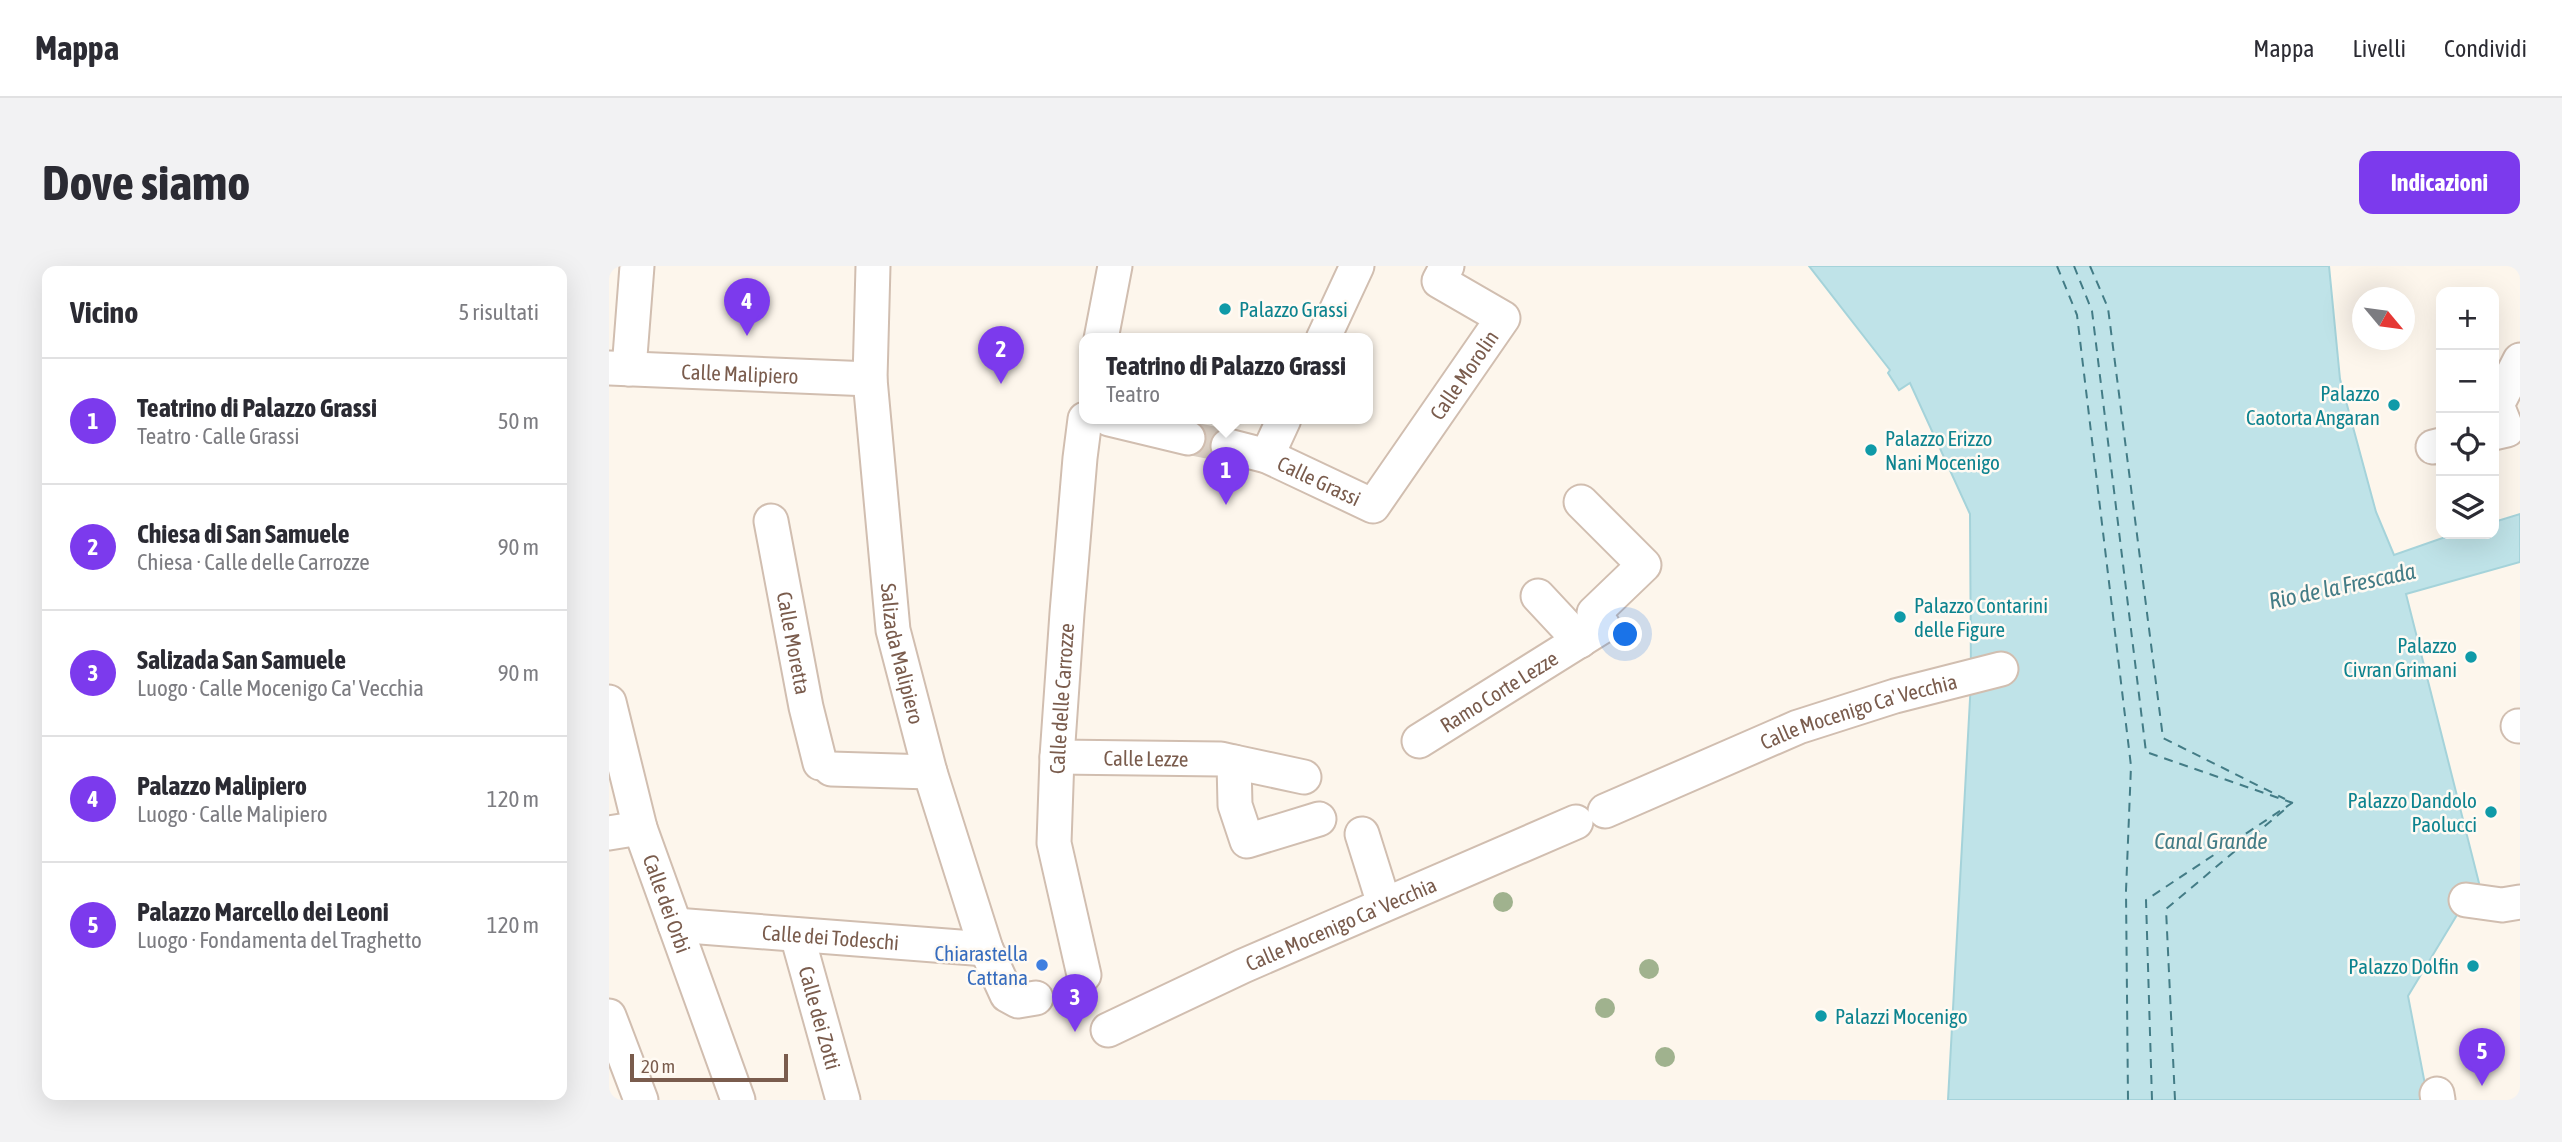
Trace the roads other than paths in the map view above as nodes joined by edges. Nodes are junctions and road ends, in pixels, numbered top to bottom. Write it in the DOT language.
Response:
graph roads {
  1 [pos="637,266"];
  2 [pos="873,266"];
  3 [pos="1115,266"];
  4 [pos="1357,266"];
  5 [pos="1447,266"];
  6 [pos="1102,333"];
  7 [pos="1326,333"];
  8 [pos="2520,360"];
  9 [pos="619,368"];
  10 [pos="870,379"];
  11 [pos="1084,424"];
  12 [pos="1130,424"];
  13 [pos="1282,424"];
  14 [pos="2499,432"];
  15 [pos="1188,438"];
  16 [pos="1228,446"];
  17 [pos="1267,456"];
  18 [pos="1581,502"];
  19 [pos="1373,506"];
  20 [pos="771,521"];
  21 [pos="1538,596"];
  22 [pos="1580,641"];
  23 [pos="2001,669"];
  24 [pos="609,702"];
  25 [pos="1419,741"];
  26 [pos="614,742"];
  27 [pos="1057,757"];
  28 [pos="1234,762"];
  29 [pos="930,772"];
  30 [pos="1304,777"];
  31 [pos="1319,819"];
  32 [pos="625,831"];
  33 [pos="1362,834"];
  34 [pos="2466,900"];
  35 [pos="2520,902"];
  36 [pos="1384,904"];
  37 [pos="675,925"];
  38 [pos="797,935"];
  39 [pos="986,949"];
  40 [pos="1084,975"];
  41 [pos="1036,998"];
  42 [pos="609,1016"];
  43 [pos="1108,1030"];
  44 [pos="641,1100"];
  45 [pos="738,1100"];
  46 [pos="843,1100"];
  1 -- 9 [label="street"];
  2 -- 10 [label="street, Salizada Malipiero"];
  3 -- 6 [label="street"];
  4 -- 7 [label="street"];
  5 -- 19 [label="street, Calle Morolin"];
  8 -- 14 [label="street"];
  9 -- 10 [label="street, Calle Malipiero"];
  10 -- 29 [label="street, Salizada Malipiero"];
  11 -- 27 [label="street, Calle delle Carrozze"];
  12 -- 15 [label="street"];
  13 -- 17 [label="street, Calle Grassi"];
  16 -- 17 [label="street, Calle Grassi"];
  17 -- 19 [label="street, Calle Grassi"];
  18 -- 22 [label="street, Ramo Corte Lezze"];
  20 -- 29 [label="street, Calle Moretta"];
  21 -- 22 [label="street, Ramo Corte Lezze"];
  22 -- 25 [label="street, Ramo Corte Lezze"];
  23 -- 36 [label="street, Calle Mocenigo Ca' Vecchia"];
  24 -- 26 [label="street, Calle dei Orbi"];
  26 -- 32 [label="street, Calle dei Orbi"];
  27 -- 28 [label="street, Calle Lezze"];
  27 -- 40 [label="street, Calle delle Carrozze"];
  28 -- 30 [label="street, Calle Lezze"];
  28 -- 31 [label="street"];
  29 -- 39 [label="street, Salizada Malipiero"];
  32 -- 37 [label="street, Calle dei Orbi"];
  33 -- 36 [label="street"];
  34 -- 35 [label="street"];
  36 -- 43 [label="street, Calle Mocenigo Ca' Vecchia"];
  37 -- 38 [label="street, Calle dei Todeschi"];
  37 -- 45 [label="street, Calle dei Orbi"];
  38 -- 39 [label="street, Calle dei Todeschi"];
  38 -- 46 [label="street, Calle dei Zotti"];
  39 -- 41 [label="street, Salizada Malipiero"];
  42 -- 44 [label="street"];
}
